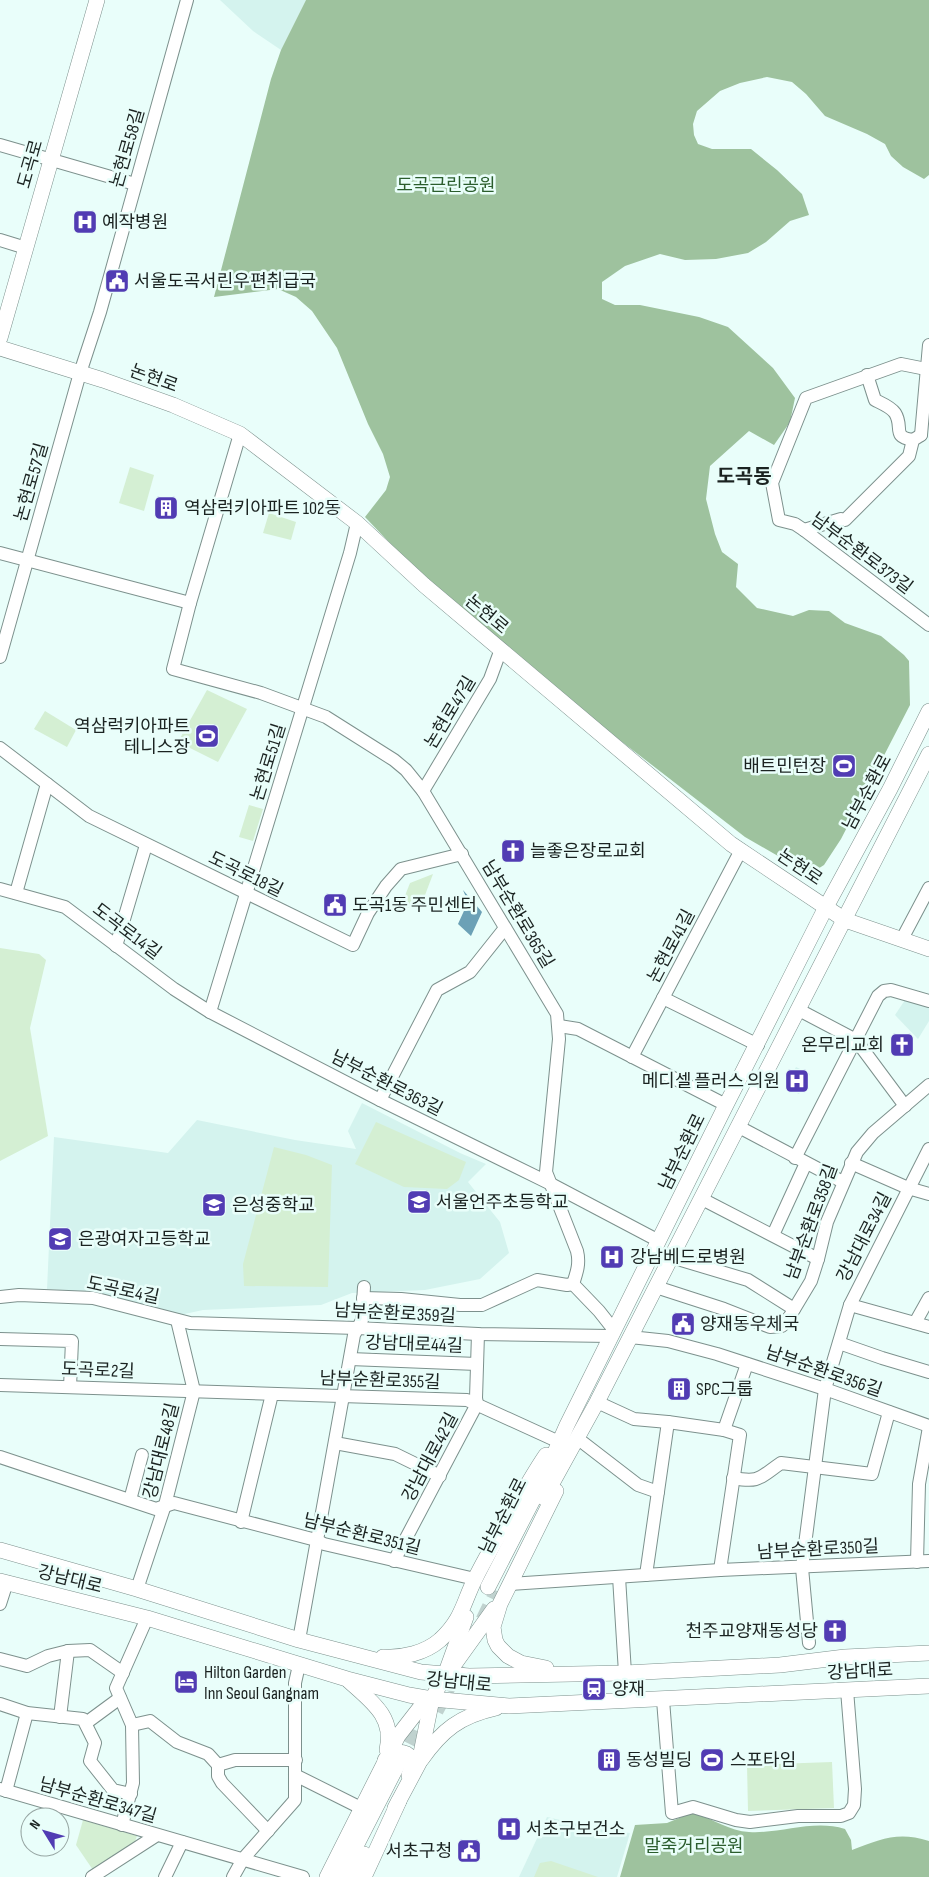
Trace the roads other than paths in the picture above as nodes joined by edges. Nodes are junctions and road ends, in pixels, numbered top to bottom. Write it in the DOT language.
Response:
graph roads {
  1 [pos="97,0"];
  2 [pos="187,0"];
  3 [pos="0,145"];
  4 [pos="51,160"];
  5 [pos="135,184"];
  6 [pos="0,240"];
  7 [pos="26,248"];
  8 [pos="0,338"];
  9 [pos="929,345"];
  10 [pos="0,348"];
  11 [pos="926,369"];
  12 [pos="80,373"];
  13 [pos="867,375"];
  14 [pos="240,434"];
  15 [pos="921,437"];
  16 [pos="357,523"];
  17 [pos="804,530"];
  18 [pos="0,553"];
  19 [pos="27,561"];
  20 [pos="190,603"];
  21 [pos="929,625"];
  22 [pos="501,650"];
  23 [pos="0,657"];
  24 [pos="302,707"];
  25 [pos="929,711"];
  26 [pos="0,748"];
  27 [pos="929,754"];
  28 [pos="47,784"];
  29 [pos="423,791"];
  30 [pos="146,845"];
  31 [pos="740,850"];
  32 [pos="462,854"];
  33 [pos="929,888"];
  34 [pos="0,889"];
  35 [pos="16,893"];
  36 [pos="245,893"];
  37 [pos="826,907"];
  38 [pos="845,920"];
  39 [pos="505,928"];
  40 [pos="902,939"];
  41 [pos="116,946"];
  42 [pos="929,949"];
  43 [pos="663,998"];
  44 [pos="929,1001"];
  45 [pos="799,1010"];
  46 [pos="210,1012"];
  47 [pos="559,1026"];
  48 [pos="856,1040"];
  49 [pos="758,1045"];
  50 [pos="632,1057"];
  51 [pos="929,1085"];
  52 [pos="380,1100"];
  53 [pos="726,1105"];
  54 [pos="905,1106"];
  55 [pos="739,1127"];
  56 [pos="929,1149"];
  57 [pos="801,1160"];
  58 [pos="851,1163"];
  59 [pos="843,1182"];
  60 [pos="549,1183"];
  61 [pos="908,1188"];
  62 [pos="929,1194"];
  63 [pos="702,1199"];
  64 [pos="773,1235"];
  65 [pos="659,1241"];
  66 [pos="670,1257"];
  67 [pos="818,1260"];
  68 [pos="573,1284"];
  69 [pos="656,1287"];
  70 [pos="0,1297"];
  71 [pos="929,1298"];
  72 [pos="850,1305"];
  73 [pos="794,1309"];
  74 [pos="177,1320"];
  75 [pos="915,1323"];
  76 [pos="929,1327"];
  77 [pos="357,1328"];
  78 [pos="612,1333"];
  79 [pos="478,1334"];
  80 [pos="630,1337"];
  81 [pos="0,1339"];
  82 [pos="839,1343"];
  83 [pos="350,1359"];
  84 [pos="477,1364"];
  85 [pos="747,1364"];
  86 [pos="929,1372"];
  87 [pos="0,1385"];
  88 [pos="70,1387"];
  89 [pos="825,1389"];
  90 [pos="194,1392"];
  91 [pos="272,1394"];
  92 [pos="344,1397"];
  93 [pos="598,1402"];
  94 [pos="477,1404"];
  95 [pos="889,1412"];
  96 [pos="668,1422"];
  97 [pos="567,1425"];
  98 [pos="929,1426"];
  99 [pos="724,1430"];
  100 [pos="577,1438"];
  101 [pos="556,1441"];
  102 [pos="335,1443"];
  103 [pos="142,1455"];
  104 [pos="0,1457"];
  105 [pos="815,1467"];
  106 [pos="440,1476"];
  107 [pos="733,1478"];
  108 [pos="924,1485"];
  109 [pos="658,1492"];
  110 [pos="130,1500"];
  111 [pos="166,1505"];
  112 [pos="241,1522"];
  113 [pos="316,1540"];
  114 [pos="0,1550"];
  115 [pos="394,1561"];
  116 [pos="923,1561"];
  117 [pos="802,1568"];
  118 [pos="720,1570"];
  119 [pos="646,1575"];
  120 [pos="619,1577"];
  121 [pos="475,1579"];
  122 [pos="4,1582"];
  123 [pos="501,1587"];
  124 [pos="137,1589"];
  125 [pos="0,1604"];
  126 [pos="147,1618"];
  127 [pos="299,1640"];
  128 [pos="809,1643"];
  129 [pos="68,1651"];
  130 [pos="929,1653"];
  131 [pos="355,1656"];
  132 [pos="0,1659"];
  133 [pos="299,1664"];
  134 [pos="123,1673"];
  135 [pos="625,1673"];
  136 [pos="445,1674"];
  137 [pos="580,1674"];
  138 [pos="347,1679"];
  139 [pos="929,1686"];
  140 [pos="847,1690"];
  141 [pos="120,1698"];
  142 [pos="432,1699"];
  143 [pos="663,1700"];
  144 [pos="0,1704"];
  145 [pos="509,1706"];
  146 [pos="27,1712"];
  147 [pos="60,1717"];
  148 [pos="86,1723"];
  149 [pos="132,1725"];
  150 [pos="296,1760"];
  151 [pos="218,1764"];
  152 [pos="402,1764"];
  153 [pos="295,1775"];
  154 [pos="3,1790"];
  155 [pos="131,1794"];
  156 [pos="361,1808"];
  157 [pos="395,1808"];
  158 [pos="122,1825"];
  159 [pos="268,1831"];
  160 [pos="157,1835"];
  161 [pos="182,1842"];
  162 [pos="243,1859"];
  163 [pos="92,1877"];
  164 [pos="165,1877"];
  165 [pos="233,1877"];
  166 [pos="303,1877"];
  167 [pos="327,1877"];
  168 [pos="340,1877"];
  169 [pos="352,1877"];
  170 [pos="364,1877"];
  1 -- 4 [label="main road, 도곡로"];
  2 -- 5 [label="street, 논현로58길"];
  3 -- 4 [label="street"];
  4 -- 5 [label="street"];
  4 -- 7 [label="main road, 도곡로"];
  5 -- 12 [label="street, 논현로58길"];
  6 -- 7 [label="street"];
  7 -- 8 [label="main road, 도곡로"];
  9 -- 11 [label="street"];
  10 -- 12 [label="main road, 논현로"];
  11 -- 13 [label="street"];
  11 -- 15 [label="street"];
  12 -- 14 [label="main road, 논현로"];
  12 -- 19 [label="street, 논현로57길"];
  13 -- 15 [label="street"];
  13 -- 17 [label="street, 남부순환로373길"];
  14 -- 16 [label="main road, 논현로"];
  14 -- 20 [label="street"];
  15 -- 17 [label="street"];
  16 -- 22 [label="main road, 논현로"];
  16 -- 24 [label="street, 논현로51길"];
  17 -- 21 [label="street, 남부순환로373길"];
  18 -- 19 [label="street"];
  19 -- 20 [label="street"];
  19 -- 23 [label="street, 논현로57길"];
  20 -- 24 [label="street, 남부순환로365길"];
  22 -- 29 [label="street, 논현로47길"];
  22 -- 31 [label="main road, 논현로"];
  24 -- 29 [label="street, 남부순환로365길"];
  24 -- 36 [label="street, 논현로51길"];
  25 -- 37 [label="main road, 남부순환로"];
  26 -- 28 [label="street, 도곡로18길"];
  27 -- 38 [label="main road"];
  28 -- 30 [label="street, 도곡로18길"];
  28 -- 35 [label="street"];
  29 -- 32 [label="street, 남부순환로365길"];
  30 -- 36 [label="street, 도곡로18길"];
  30 -- 41 [label="street"];
  31 -- 37 [label="main road, 논현로"];
  31 -- 43 [label="street, 논현로41길"];
  32 -- 36 [label="street, 도곡로18길"];
  32 -- 39 [label="street, 남부순환로365길"];
  33 -- 40 [label="street"];
  34 -- 35 [label="street, 도곡로14길"];
  35 -- 41 [label="street, 도곡로14길"];
  36 -- 46 [label="street, 논현로51길"];
  37 -- 38 [label="main road, 논현로"];
  37 -- 49 [label="main road, 남부순환로"];
  38 -- 40 [label="main road, 논현로"];
  38 -- 45 [label="main road"];
  39 -- 47 [label="street, 남부순환로365길"];
  39 -- 52 [label="street"];
  40 -- 42 [label="main road, 논현로"];
  41 -- 46 [label="street, 도곡로14길"];
  43 -- 49 [label="street"];
  43 -- 50 [label="street, 논현로41길"];
  44 -- 48 [label="street"];
  45 -- 48 [label="street"];
  45 -- 55 [label="main road"];
  46 -- 52 [label="street, 남부순환로363길"];
  47 -- 50 [label="street"];
  47 -- 60 [label="street"];
  48 -- 54 [label="street"];
  48 -- 57 [label="street"];
  49 -- 53 [label="main road, 남부순환로"];
  50 -- 53 [label="street"];
  51 -- 54 [label="street, 남부순환로358길"];
  52 -- 60 [label="street, 남부순환로363길"];
  53 -- 65 [label="main road, 남부순환로"];
  54 -- 58 [label="street, 남부순환로358길"];
  55 -- 57 [label="street"];
  55 -- 63 [label="main road"];
  56 -- 61 [label="street, 강남대로34길"];
  57 -- 59 [label="street"];
  57 -- 64 [label="street"];
  58 -- 59 [label="street, 남부순환로358길"];
  58 -- 61 [label="street"];
  59 -- 67 [label="street, 남부순환로358길"];
  60 -- 65 [label="street, 남부순환로363길"];
  60 -- 68 [label="street"];
  61 -- 62 [label="street"];
  61 -- 72 [label="street, 강남대로34길"];
  63 -- 64 [label="street"];
  63 -- 66 [label="main road"];
  64 -- 67 [label="street"];
  65 -- 78 [label="main road, 남부순환로"];
  66 -- 69 [label="main road"];
  66 -- 73 [label="street"];
  67 -- 73 [label="street, 남부순환로358길"];
  68 -- 77 [label="street, 강남대로44길"];
  68 -- 78 [label="street"];
  69 -- 73 [label="street, 남부순환로358길"];
  69 -- 80 [label="main road"];
  70 -- 74 [label="street, 도곡로4길"];
  71 -- 75 [label="street"];
  72 -- 75 [label="street"];
  72 -- 82 [label="street, 강남대로34길"];
  74 -- 77 [label="street, 남부순환로359길"];
  74 -- 90 [label="street, 강남대로48길"];
  75 -- 76 [label="street"];
  77 -- 79 [label="street, 남부순환로359길"];
  77 -- 83 [label="street, 강남대로44길"];
  78 -- 79 [label="street, 남부순환로359길"];
  78 -- 97 [label="main road, 남부순환로"];
  79 -- 84 [label="street, 강남대로42길"];
  80 -- 85 [label="street, 남부순환로356길"];
  80 -- 93 [label="main road"];
  81 -- 88 [label="street"];
  82 -- 86 [label="street"];
  82 -- 89 [label="street, 강남대로34길"];
  83 -- 84 [label="street, 강남대로44길"];
  83 -- 92 [label="street, 강남대로44길"];
  84 -- 94 [label="street, 강남대로42길"];
  85 -- 89 [label="street, 남부순환로356길"];
  85 -- 99 [label="street, 남부순환로356길"];
  87 -- 88 [label="street, 도곡로2길"];
  88 -- 90 [label="street, 도곡로2길"];
  89 -- 95 [label="street, 남부순환로356길"];
  89 -- 105 [label="street, 강남대로34길"];
  90 -- 91 [label="street, 남부순환로355길"];
  90 -- 111 [label="street, 강남대로48길"];
  91 -- 92 [label="street, 남부순환로355길"];
  91 -- 112 [label="street"];
  92 -- 94 [label="street, 남부순환로355길"];
  92 -- 102 [label="street, 강남대로44길"];
  93 -- 96 [label="street"];
  93 -- 100 [label="main road"];
  94 -- 101 [label="street, 남부순환로355길"];
  94 -- 106 [label="street, 강남대로42길"];
  95 -- 98 [label="street, 남부순환로356길"];
  95 -- 105 [label="street, 남부순환로356길"];
  96 -- 99 [label="street"];
  96 -- 109 [label="street"];
  97 -- 101 [label="main road"];
  97 -- 123 [label="main road, 남부순환로"];
  98 -- 108 [label="street, 남부순환로350길"];
  99 -- 107 [label="street"];
  100 -- 109 [label="street"];
  100 -- 123 [label="main road"];
  101 -- 121 [label="main road"];
  102 -- 106 [label="street"];
  102 -- 113 [label="street, 강남대로44길"];
  103 -- 110 [label="street"];
  104 -- 110 [label="street, 남부순환로351길"];
  105 -- 107 [label="street"];
  105 -- 117 [label="street, 강남대로34길"];
  106 -- 115 [label="street, 강남대로42길"];
  107 -- 118 [label="street"];
  108 -- 116 [label="street, 남부순환로350길"];
  109 -- 119 [label="street"];
  110 -- 111 [label="street, 남부순환로351길"];
  111 -- 112 [label="street, 남부순환로351길"];
  111 -- 124 [label="street, 강남대로48길"];
  112 -- 113 [label="street, 남부순환로351길"];
  113 -- 115 [label="street, 남부순환로351길"];
  113 -- 127 [label="street, 강남대로44길"];
  114 -- 124 [label="main road, 강남대로"];
  115 -- 121 [label="street, 남부순환로351길"];
  116 -- 117 [label="street, 남부순환로350길"];
  117 -- 118 [label="street, 남부순환로350길"];
  117 -- 128 [label="street, 강남대로34길"];
  118 -- 119 [label="street, 남부순환로350길"];
  119 -- 120 [label="street, 남부순환로350길"];
  120 -- 123 [label="street, 남부순환로350길"];
  120 -- 135 [label="street"];
  121 -- 123 [label="main road"];
  121 -- 131 [label="main road"];
  121 -- 136 [label="main road"];
  122 -- 125 [label="street"];
  122 -- 126 [label="main road, 강남대로"];
  123 -- 136 [label="main road"];
  123 -- 137 [label="main road"];
  124 -- 127 [label="main road, 강남대로"];
  126 -- 133 [label="main road, 강남대로"];
  126 -- 134 [label="street"];
  127 -- 131 [label="main road, 강남대로"];
  129 -- 132 [label="street"];
  129 -- 134 [label="street"];
  129 -- 147 [label="street"];
  130 -- 135 [label="main road, 강남대로"];
  131 -- 136 [label="main road, 강남대로"];
  133 -- 138 [label="main road, 강남대로"];
  133 -- 150 [label="street"];
  134 -- 141 [label="street"];
  135 -- 137 [label="main road, 강남대로"];
  136 -- 137 [label="main road, 강남대로"];
  136 -- 142 [label="main road"];
  138 -- 142 [label="main road, 강남대로"];
  138 -- 152 [label="main road"];
  139 -- 140 [label="main road, 강남대로"];
  140 -- 143 [label="main road, 강남대로"];
  140 -- 143 [label="street"];
  141 -- 148 [label="street"];
  141 -- 149 [label="street"];
  142 -- 145 [label="main road, 강남대로"];
  142 -- 152 [label="main road"];
  142 -- 152 [label="main road"];
  143 -- 145 [label="main road, 강남대로"];
  144 -- 146 [label="street"];
  145 -- 152 [label="main road"];
  146 -- 147 [label="street"];
  146 -- 154 [label="street, 남부순환로347길"];
  147 -- 148 [label="street"];
  148 -- 155 [label="street"];
  149 -- 151 [label="street"];
  149 -- 155 [label="street"];
  150 -- 151 [label="street"];
  150 -- 153 [label="street"];
  151 -- 159 [label="street"];
  152 -- 156 [label="main road"];
  152 -- 157 [label="main road"];
  152 -- 157 [label="main road"];
  152 -- 168 [label="main road"];
  152 -- 169 [label="main road"];
  153 -- 156 [label="street"];
  153 -- 159 [label="street"];
  154 -- 158 [label="street, 남부순환로347길"];
  155 -- 158 [label="street"];
  156 -- 167 [label="main road"];
  157 -- 170 [label="main road"];
  158 -- 160 [label="street, 남부순환로347길"];
  159 -- 162 [label="street"];
  160 -- 161 [label="street, 남부순환로347길"];
  160 -- 163 [label="street"];
  161 -- 162 [label="street, 남부순환로347길"];
  161 -- 164 [label="street"];
  162 -- 165 [label="street"];
  162 -- 166 [label="street, 남부순환로347길"];
}
